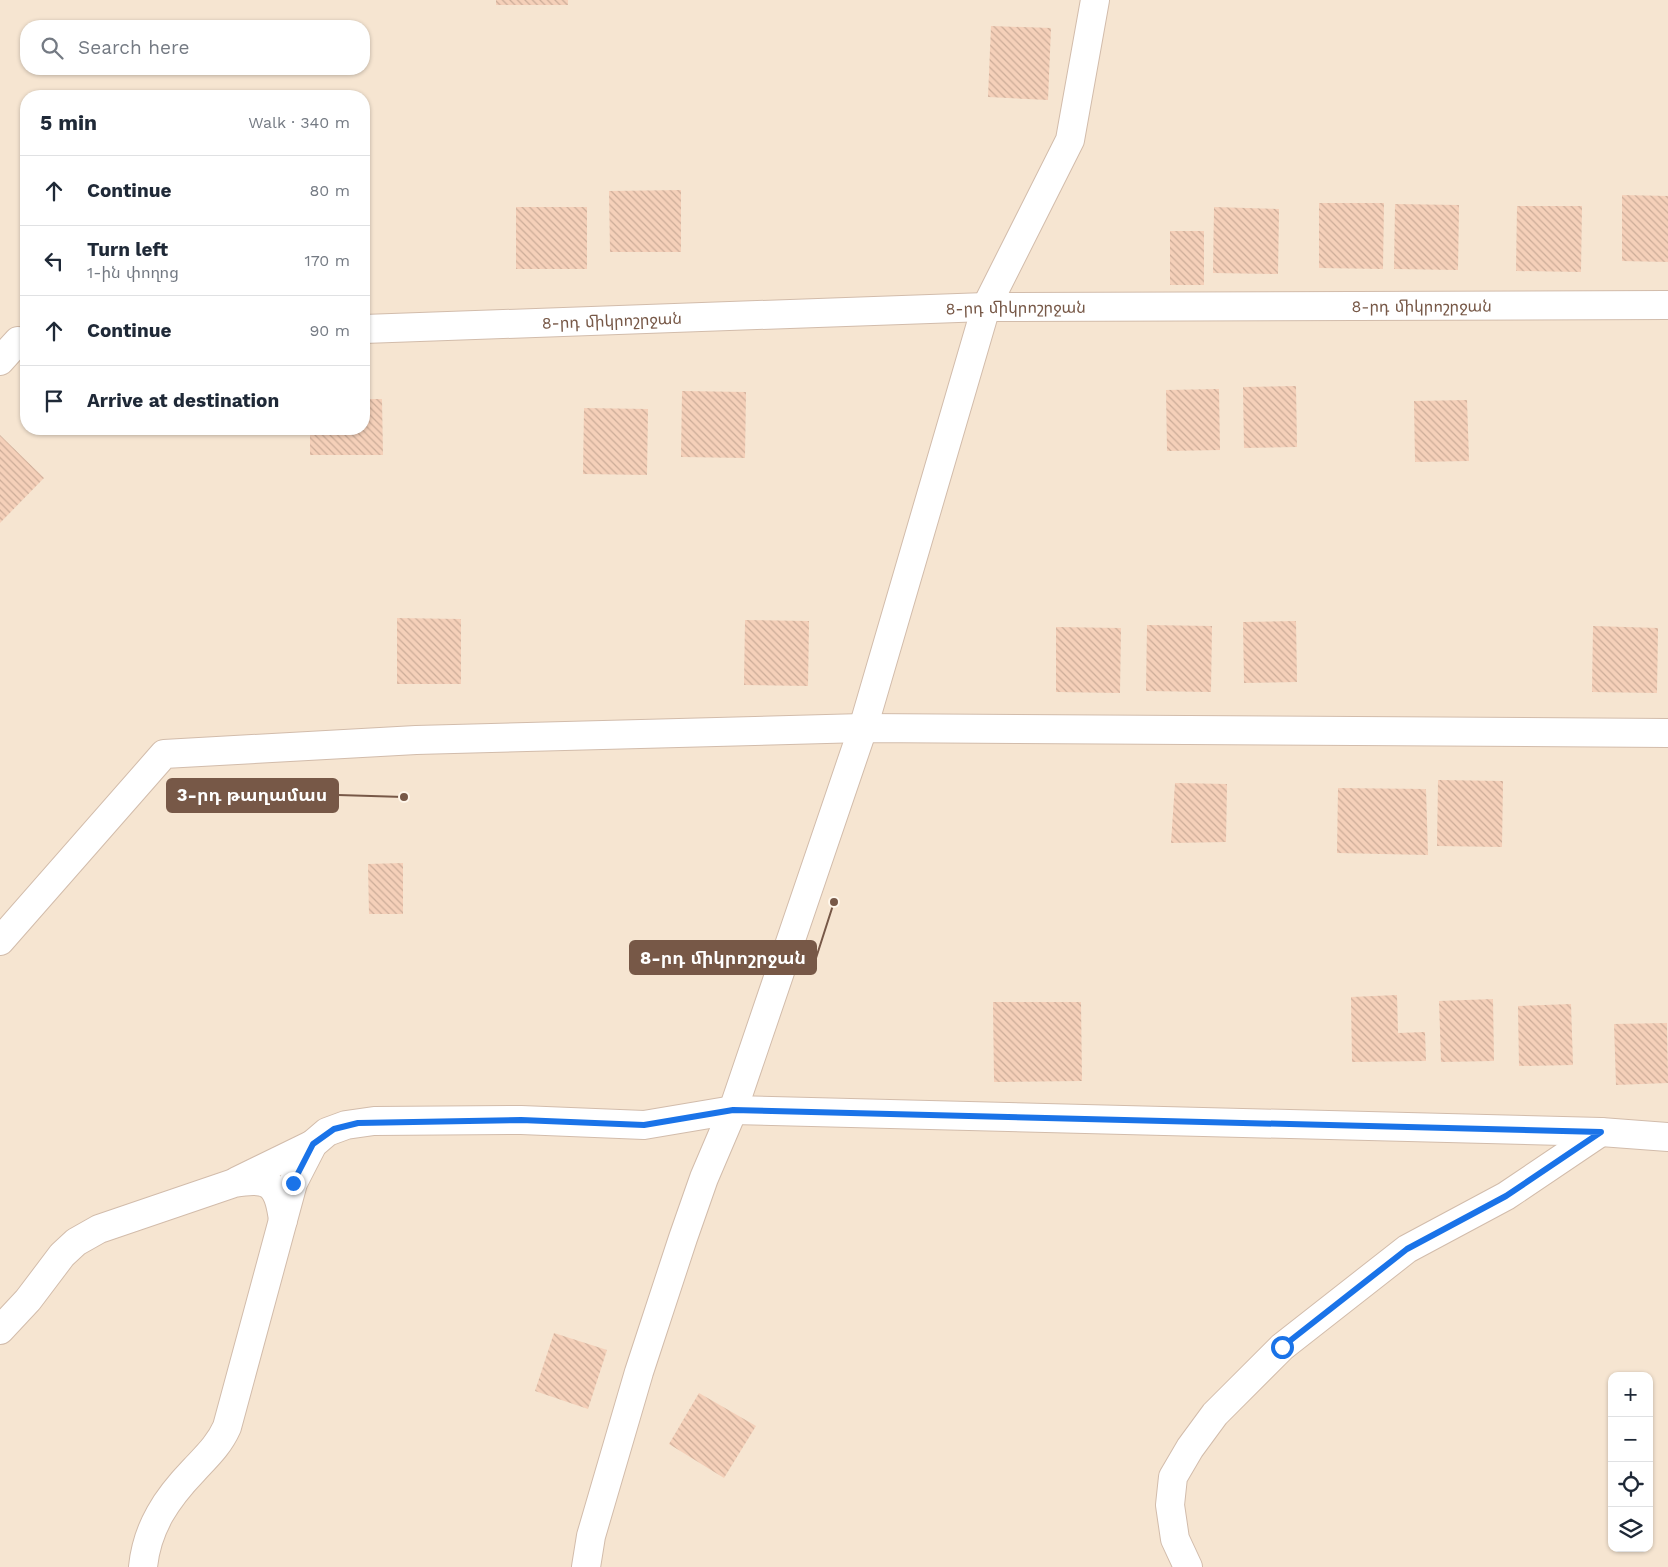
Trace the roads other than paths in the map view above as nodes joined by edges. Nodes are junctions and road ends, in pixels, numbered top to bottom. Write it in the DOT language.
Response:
graph roads {
  1 [pos="1095,0"];
  2 [pos="1668,305"];
  3 [pos="986,307"];
  4 [pos="370,329"];
  5 [pos="15,339"];
  6 [pos="0,361"];
  7 [pos="864,728"];
  8 [pos="1668,733"];
  9 [pos="0,942"];
  10 [pos="733,1110"];
  11 [pos="1601,1132"];
  12 [pos="1668,1137"];
  13 [pos="313,1144"];
  14 [pos="234,1183"];
  15 [pos="283,1220"];
  16 [pos="0,1330"];
  17 [pos="143,1567"];
  18 [pos="586,1567"];
  19 [pos="1188,1567"];
  1 -- 3 [label="street"];
  2 -- 3 [label="street, 8-րդ միկրոշրջան"];
  3 -- 4 [label="street, 8-րդ միկրոշրջան"];
  3 -- 7 [label="street"];
  5 -- 6 [label="street"];
  7 -- 8 [label="street"];
  7 -- 9 [label="street"];
  7 -- 10 [label="street"];
  10 -- 11 [label="street"];
  10 -- 13 [label="street"];
  10 -- 18 [label="street"];
  11 -- 12 [label="street"];
  11 -- 19 [label="street"];
  13 -- 14 [label="street"];
  13 -- 15 [label="street"];
  14 -- 15 [label="street"];
  14 -- 16 [label="street"];
  15 -- 17 [label="street"];
}
